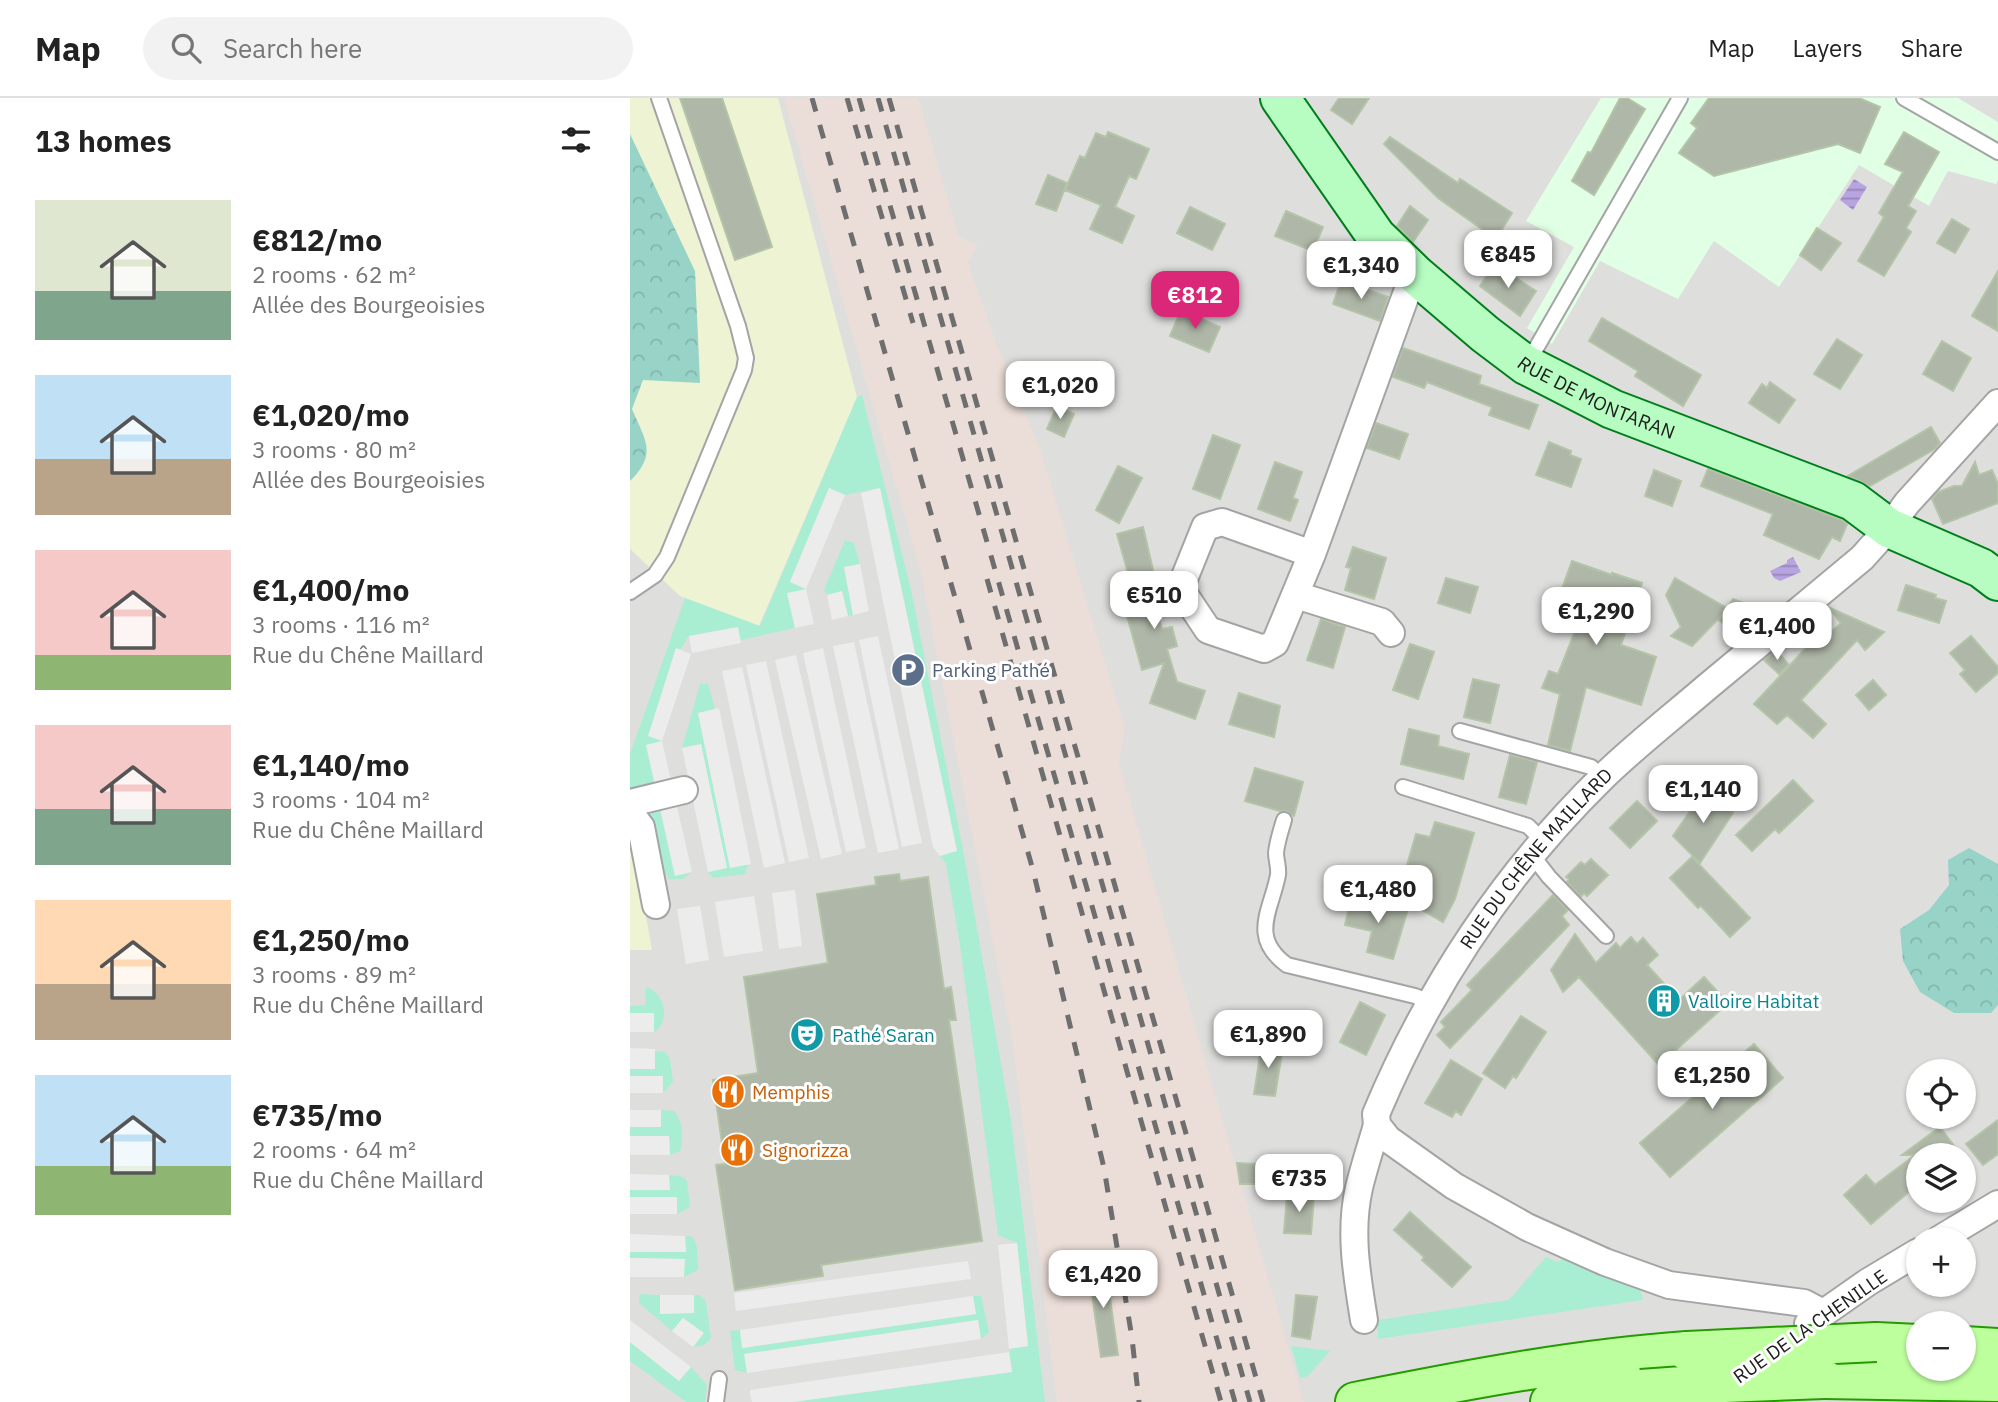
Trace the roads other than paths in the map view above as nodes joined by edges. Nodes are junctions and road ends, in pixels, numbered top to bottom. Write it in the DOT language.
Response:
graph roads {
  1 [pos="659,98"];
  2 [pos="1280,98"];
  3 [pos="1680,98"];
  4 [pos="1904,98"];
  5 [pos="1998,152"];
  6 [pos="1416,275"];
  7 [pos="1526,365"];
  8 [pos="1998,403"];
  9 [pos="1889,528"];
  10 [pos="1312,554"];
  11 [pos="1992,570"];
  12 [pos="630,592"];
  13 [pos="1296,595"];
  14 [pos="1391,633"];
  15 [pos="1460,731"];
  16 [pos="1603,778"];
  17 [pos="1403,787"];
  18 [pos="684,790"];
  19 [pos="630,803"];
  20 [pos="630,813"];
  21 [pos="1284,820"];
  22 [pos="1537,848"];
  23 [pos="656,905"];
  24 [pos="1606,936"];
  25 [pos="1430,1002"];
  26 [pos="1377,1125"];
  27 [pos="1998,1204"];
  28 [pos="1960,1227"];
  29 [pos="1906,1260"];
  30 [pos="1823,1313"];
  31 [pos="1364,1320"];
  32 [pos="1906,1343"];
  33 [pos="1976,1347"];
  34 [pos="1998,1348"];
  35 [pos="719,1379"];
  36 [pos="1998,1382"];
  37 [pos="716,1402"];
  38 [pos="1355,1402"];
  39 [pos="1550,1402"];
  40 [pos="1704,1402"];
  1 -- 12 [label="lane"];
  2 -- 6 [label="street, RUE DE MONTARAN"];
  3 -- 7 [label="lane"];
  4 -- 5 [label="lane"];
  6 -- 7 [label="street, RUE DE MONTARAN"];
  6 -- 10 [label="street"];
  7 -- 9 [label="street, RUE DE MONTARAN"];
  8 -- 9 [label="street, RUE DU CHÊNE MAILLARD"];
  9 -- 11 [label="street, RUE DE MONTARAN"];
  9 -- 16 [label="street, RUE DU CHÊNE MAILLARD"];
  10 -- 13 [label="street"];
  10 -- 13 [label="street"];
  13 -- 14 [label="street"];
  15 -- 16 [label="lane"];
  16 -- 22 [label="street, RUE DU CHÊNE MAILLARD"];
  17 -- 22 [label="lane"];
  18 -- 19 [label="street"];
  20 -- 23 [label="street"];
  21 -- 25 [label="lane"];
  22 -- 24 [label="lane"];
  22 -- 25 [label="street, RUE DU CHÊNE MAILLARD"];
  25 -- 26 [label="street, RUE DU CHÊNE MAILLARD"];
  26 -- 30 [label="street"];
  26 -- 31 [label="street, RUE DU CHÊNE MAILLARD"];
  27 -- 28 [label="street"];
  29 -- 30 [label="street, RUE DE LA CHENILLE"];
  30 -- 40 [label="street, RUE DE LA CHENILLE"];
  32 -- 38 [label="main road, bridge"];
  33 -- 34 [label="main road"];
  35 -- 37 [label="lane"];
  36 -- 39 [label="main road, bridge"];
}
